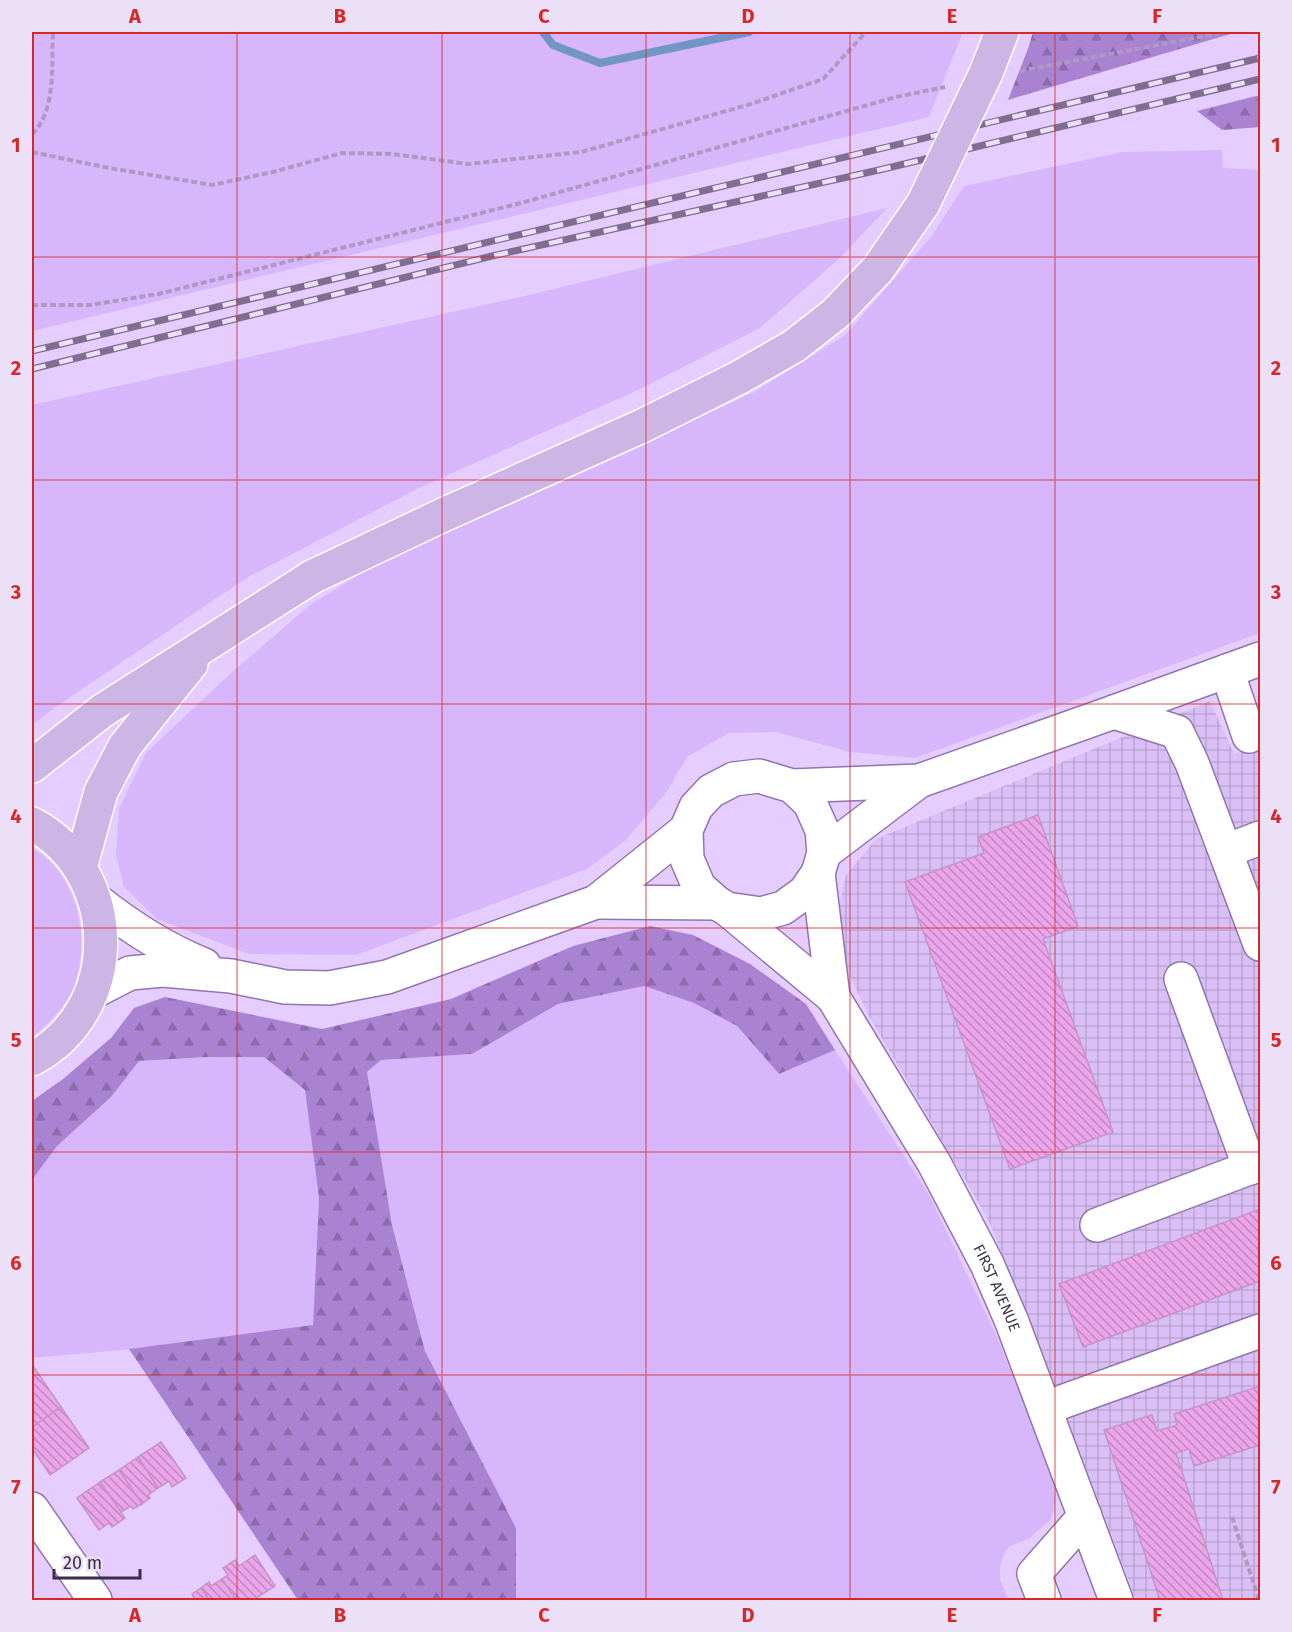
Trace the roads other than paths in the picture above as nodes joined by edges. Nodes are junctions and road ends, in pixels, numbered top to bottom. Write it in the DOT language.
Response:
graph roads {
  1 [pos="1002,32"];
  2 [pos="209,642"];
  3 [pos="1260,658"];
  4 [pos="1227,671"];
  5 [pos="1114,712"];
  6 [pos="1260,731"];
  7 [pos="32,766"];
  8 [pos="919,781"];
  9 [pos="792,786"];
  10 [pos="32,824"];
  11 [pos="686,830"];
  12 [pos="1260,838"];
  13 [pos="1226,851"];
  14 [pos="821,863"];
  15 [pos="81,868"];
  16 [pos="96,900"];
  17 [pos="597,902"];
  18 [pos="722,906"];
  19 [pos="1260,944"];
  20 [pos="231,976"];
  21 [pos="1180,979"];
  22 [pos="92,993"];
  23 [pos="833,998"];
  24 [pos="32,1059"];
  25 [pos="1255,1166"];
  26 [pos="1097,1226"];
  27 [pos="1260,1331"];
  28 [pos="1045,1408"];
  29 [pos="32,1509"];
  30 [pos="1085,1516"];
  31 [pos="95,1600"];
  32 [pos="1044,1600"];
  33 [pos="1116,1600"];
  1 -- 2 [label="main road, bridge"];
  2 -- 7 [label="main road"];
  2 -- 15 [label="main road"];
  3 -- 4 [label="street"];
  4 -- 5 [label="street"];
  4 -- 6 [label="street"];
  5 -- 8 [label="street"];
  5 -- 13 [label="street"];
  8 -- 9 [label="street"];
  8 -- 14 [label="street"];
  9 -- 11 [label="street"];
  9 -- 14 [label="street"];
  10 -- 15 [label="main road"];
  11 -- 17 [label="street"];
  11 -- 18 [label="street"];
  12 -- 13 [label="street"];
  13 -- 19 [label="street"];
  14 -- 18 [label="street"];
  14 -- 23 [label="street, FIRST AVENUE"];
  15 -- 16 [label="main road"];
  16 -- 20 [label="street"];
  16 -- 22 [label="main road"];
  17 -- 18 [label="street"];
  17 -- 20 [label="street"];
  18 -- 23 [label="street, FIRST AVENUE"];
  20 -- 22 [label="street"];
  21 -- 25 [label="street"];
  22 -- 24 [label="main road"];
  23 -- 28 [label="street, FIRST AVENUE"];
  25 -- 26 [label="street"];
  27 -- 28 [label="street"];
  28 -- 30 [label="street, FIRST AVENUE"];
  29 -- 31 [label="street"];
  30 -- 32 [label="street"];
  30 -- 33 [label="street, FIRST AVENUE"];
}
